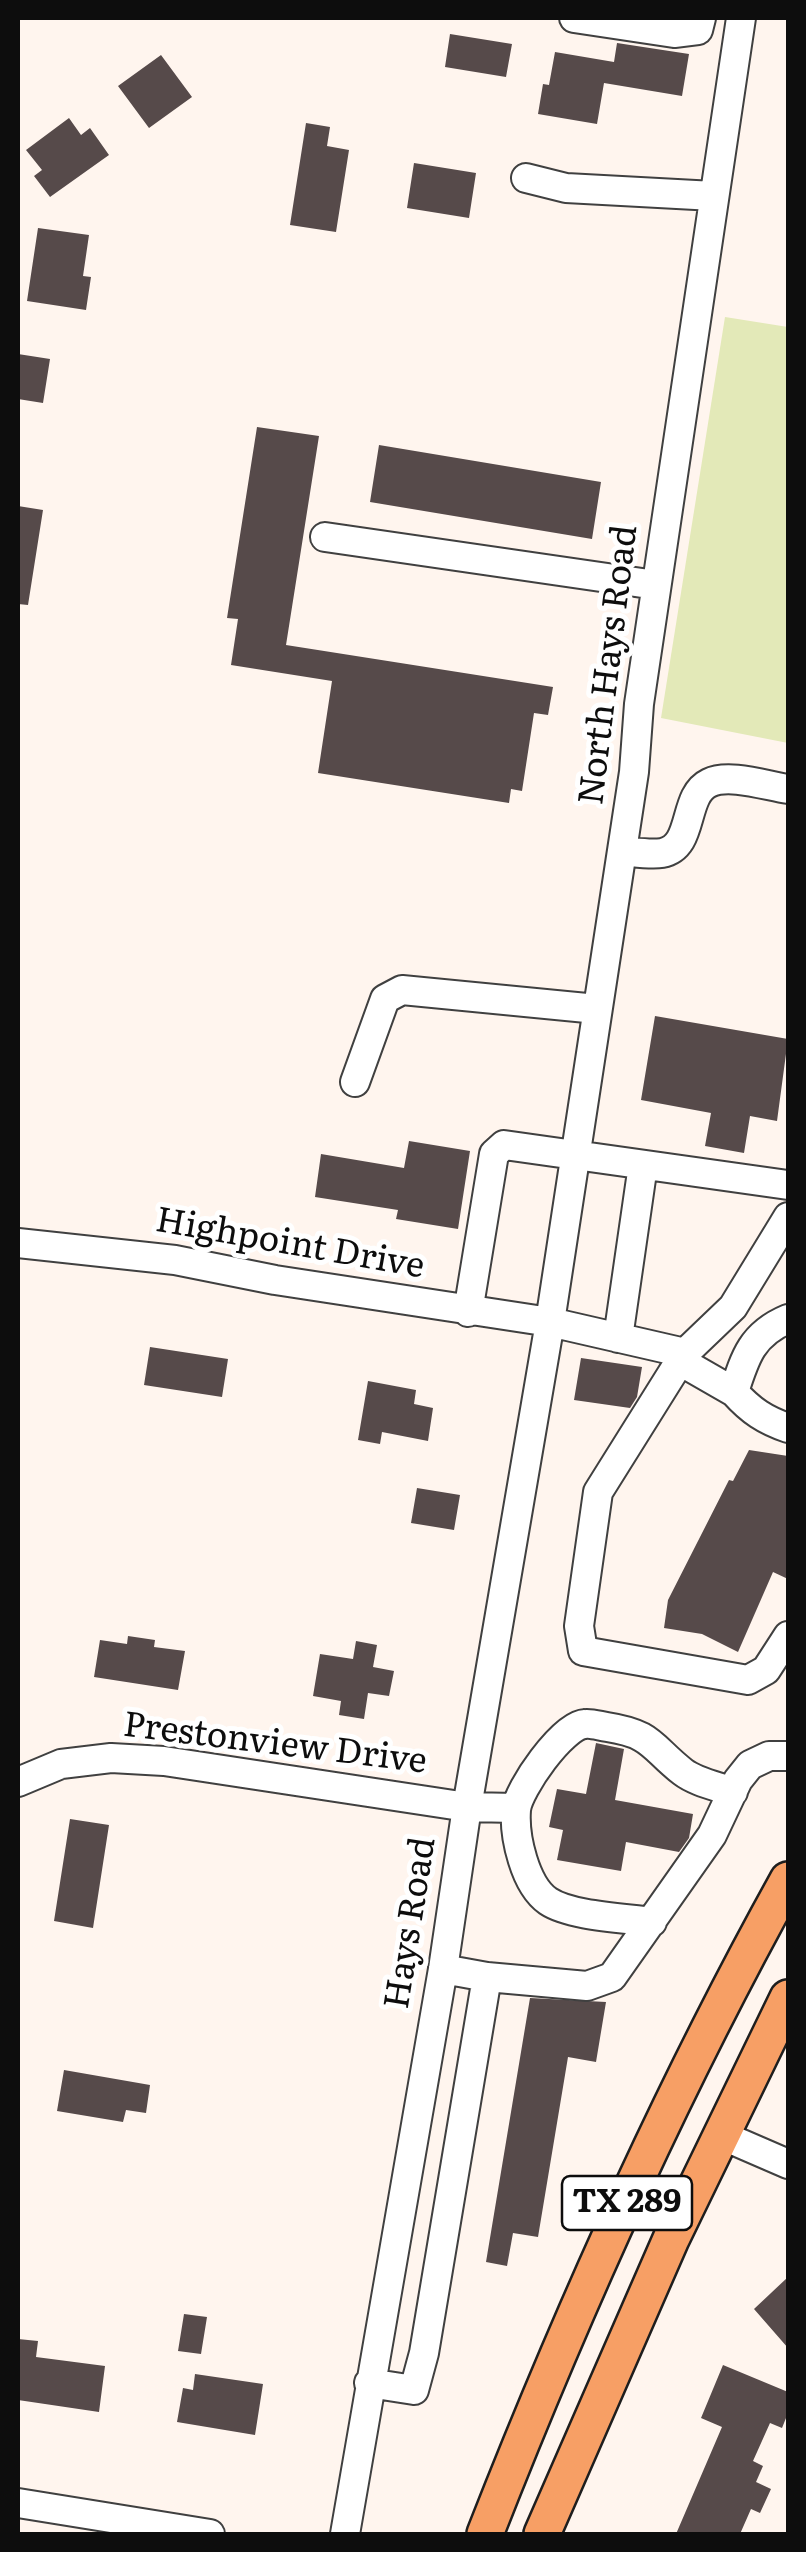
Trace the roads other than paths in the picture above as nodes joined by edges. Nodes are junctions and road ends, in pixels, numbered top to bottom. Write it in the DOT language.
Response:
graph roads {
  1 [pos="574,18"];
  2 [pos="701,18"];
  3 [pos="742,18"];
  4 [pos="526,178"];
  5 [pos="714,196"];
  6 [pos="325,537"];
  7 [pos="656,585"];
  8 [pos="788,789"];
  9 [pos="622,851"];
  10 [pos="597,1009"];
  11 [pos="355,1082"];
  12 [pos="575,1156"];
  13 [pos="643,1165"];
  14 [pos="788,1185"];
  15 [pos="788,1218"];
  16 [pos="18,1243"];
  17 [pos="468,1312"];
  18 [pos="788,1319"];
  19 [pos="550,1322"];
  20 [pos="618,1338"];
  21 [pos="683,1357"];
  22 [pos="734,1392"];
  23 [pos="788,1428"];
  24 [pos="788,1636"];
  25 [pos="788,1756"];
  26 [pos="18,1782"];
  27 [pos="732,1792"];
  28 [pos="467,1807"];
  29 [pos="516,1808"];
  30 [pos="788,1880"];
  31 [pos="652,1922"];
  32 [pos="444,1969"];
  33 [pos="487,1977"];
  34 [pos="788,1998"];
  35 [pos="721,2135"];
  36 [pos="788,2164"];
  37 [pos="369,2382"];
  38 [pos="18,2503"];
  39 [pos="210,2534"];
  40 [pos="345,2534"];
  41 [pos="485,2534"];
  42 [pos="542,2534"];
  1 -- 2 [label="street"];
  3 -- 5 [label="street, North Hays Road"];
  4 -- 5 [label="street"];
  5 -- 7 [label="street, North Hays Road"];
  6 -- 7 [label="street"];
  7 -- 9 [label="street, North Hays Road"];
  8 -- 9 [label="street"];
  9 -- 10 [label="street, North Hays Road"];
  10 -- 11 [label="street"];
  10 -- 12 [label="street, North Hays Road"];
  12 -- 13 [label="street"];
  12 -- 17 [label="street"];
  12 -- 19 [label="street, North Hays Road"];
  13 -- 14 [label="street"];
  13 -- 20 [label="street"];
  15 -- 21 [label="street"];
  16 -- 17 [label="street, Highpoint Drive"];
  17 -- 19 [label="street, Highpoint Drive"];
  18 -- 22 [label="street"];
  19 -- 20 [label="street, Highpoint Drive"];
  19 -- 28 [label="street, Hays Road"];
  20 -- 21 [label="street, Highpoint Drive"];
  21 -- 22 [label="street, Highpoint Drive"];
  21 -- 24 [label="street"];
  22 -- 23 [label="street, Highpoint Drive"];
  25 -- 27 [label="street"];
  26 -- 28 [label="street, Prestonview Drive"];
  27 -- 29 [label="street"];
  27 -- 31 [label="street"];
  28 -- 29 [label="street, Prestonview Drive"];
  28 -- 32 [label="street, Hays Road"];
  29 -- 31 [label="street"];
  30 -- 41 [label="main road, TX 289"];
  31 -- 33 [label="street"];
  32 -- 33 [label="street"];
  32 -- 37 [label="street, Hays Road"];
  33 -- 37 [label="street"];
  34 -- 35 [label="main road, TX 289"];
  35 -- 36 [label="street"];
  35 -- 42 [label="main road, TX 289"];
  37 -- 40 [label="street, Hays Road"];
  38 -- 39 [label="street"];
}
